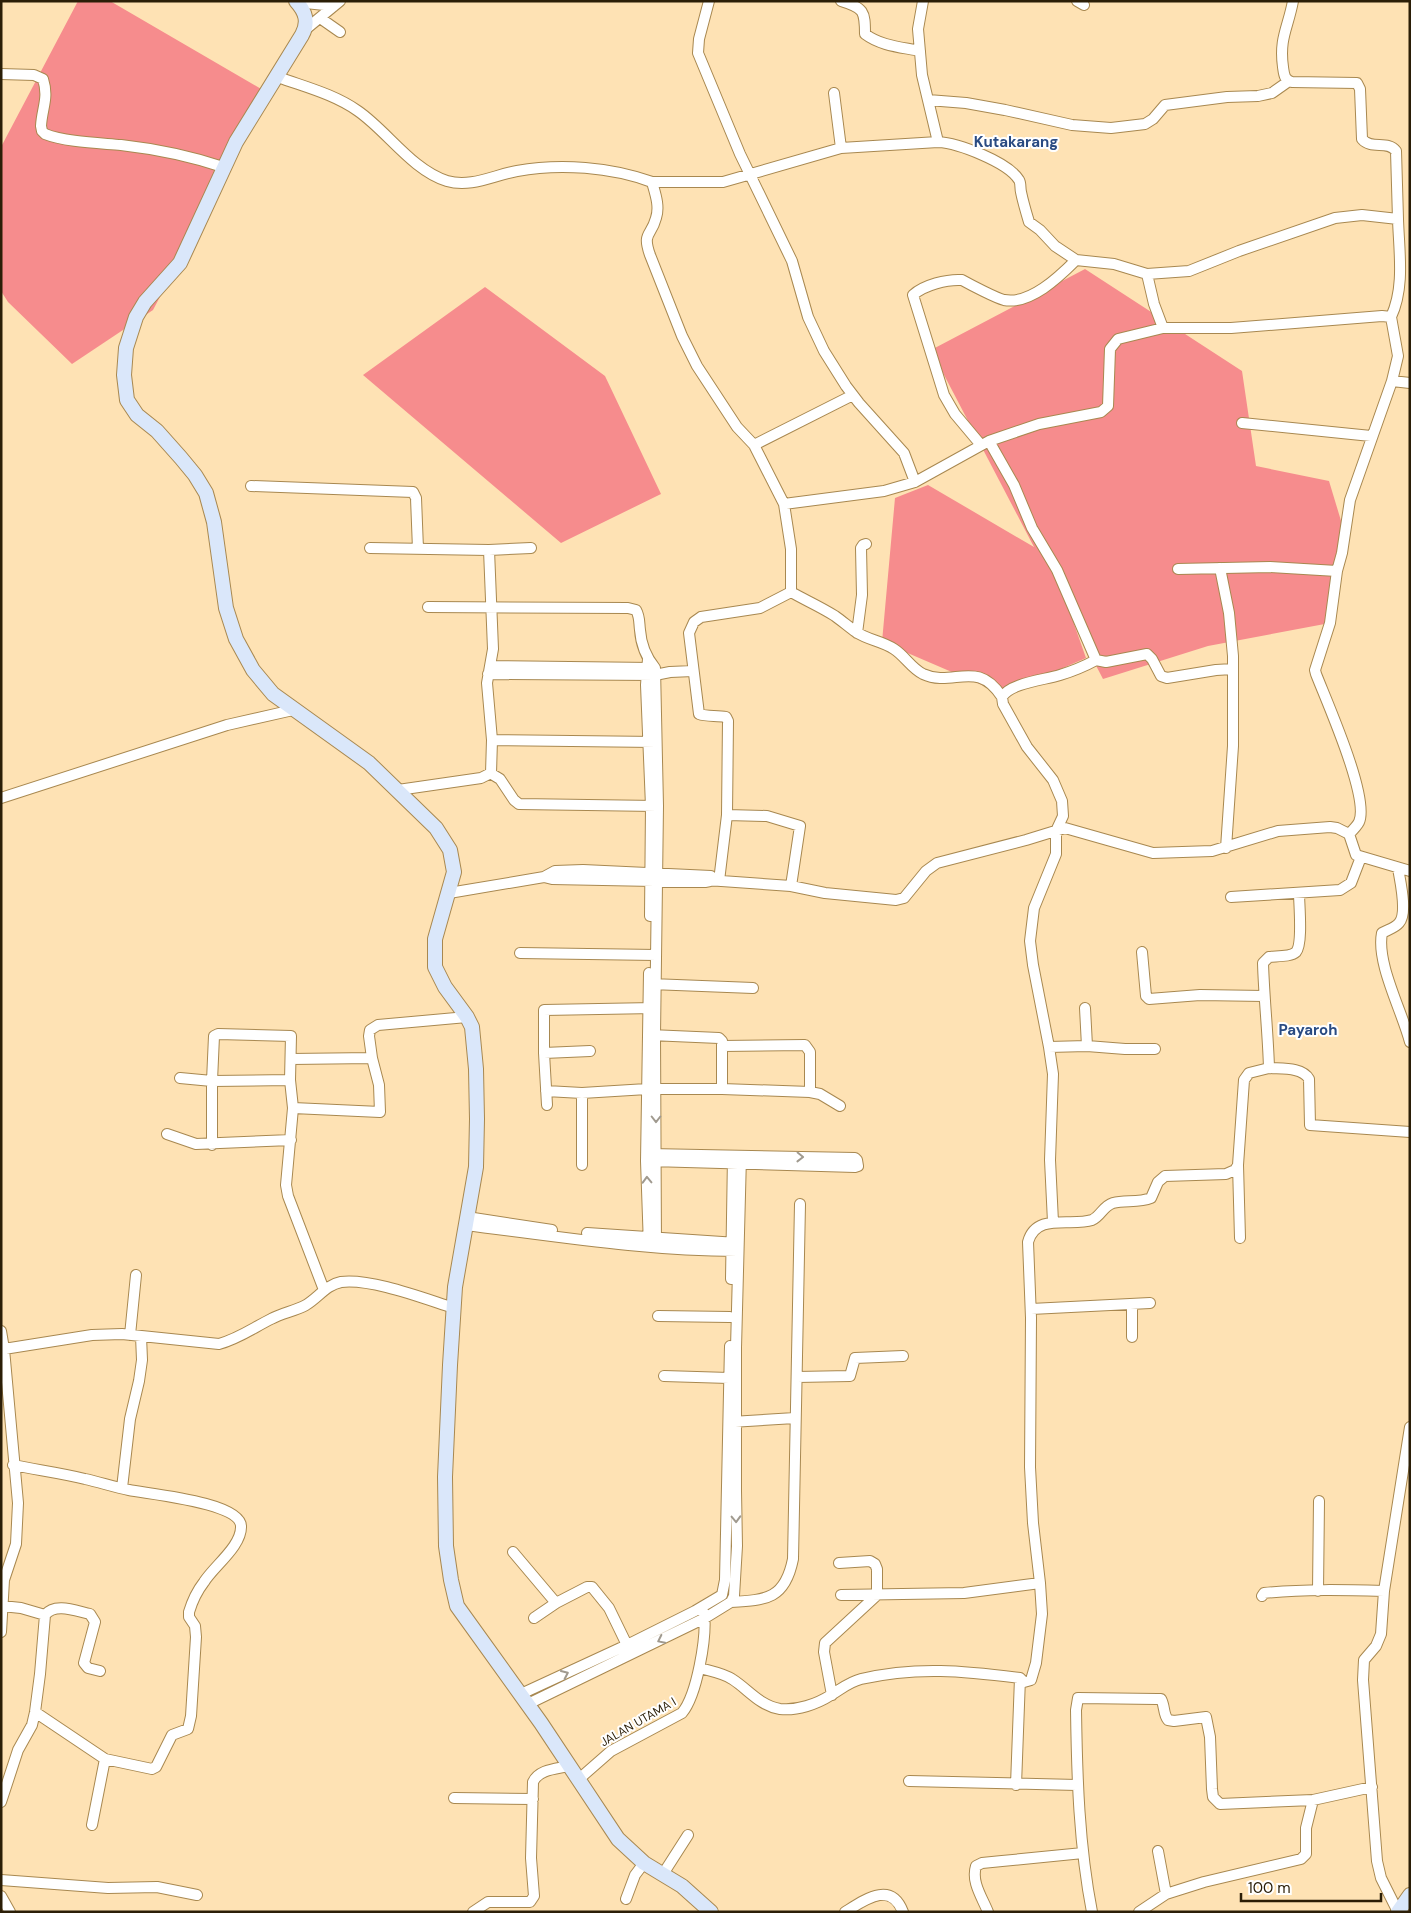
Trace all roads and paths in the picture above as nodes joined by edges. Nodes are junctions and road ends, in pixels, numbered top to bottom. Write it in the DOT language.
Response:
graph roads {
  1 [pos="709,1"];
  2 [pos="841,1"];
  3 [pos="923,1"];
  4 [pos="1293,1"];
  5 [pos="296,2"];
  6 [pos="337,4"];
  7 [pos="320,18"];
  8 [pos="306,29"];
  9 [pos="340,32"];
  10 [pos="920,51"];
  11 [pos="1,74"];
  12 [pos="278,77"];
  13 [pos="1289,81"];
  14 [pos="834,93"];
  15 [pos="928,100"];
  16 [pos="938,142"];
  17 [pos="841,148"];
  18 [pos="223,167"];
  19 [pos="751,175"];
  20 [pos="652,182"];
  21 [pos="1398,219"];
  22 [pos="1076,260"];
  23 [pos="1147,274"];
  24 [pos="1391,317"];
  25 [pos="1164,328"];
  26 [pos="1392,381"];
  27 [pos="1410,384"];
  28 [pos="852,395"];
  29 [pos="1242,423"];
  30 [pos="1371,436"];
  31 [pos="985,443"];
  32 [pos="754,445"];
  33 [pos="915,482"];
  34 [pos="251,486"];
  35 [pos="784,504"];
  36 [pos="866,544"];
  37 [pos="370,548"];
  38 [pos="531,548"];
  39 [pos="418,550"];
  40 [pos="489,550"];
  41 [pos="1220,568"];
  42 [pos="1178,569"];
  43 [pos="1337,571"];
  44 [pos="791,592"];
  45 [pos="428,607"];
  46 [pos="493,608"];
  47 [pos="857,633"];
  48 [pos="1096,660"];
  49 [pos="650,669"];
  50 [pos="1233,669"];
  51 [pos="489,670"];
  52 [pos="693,672"];
  53 [pos="1002,697"];
  54 [pos="293,710"];
  55 [pos="492,740"];
  56 [pos="653,742"];
  57 [pos="490,773"];
  58 [pos="398,790"];
  59 [pos="1,798"];
  60 [pos="654,806"];
  61 [pos="727,815"];
  62 [pos="1056,831"];
  63 [pos="1349,834"];
  64 [pos="1226,848"];
  65 [pos="1356,855"];
  66 [pos="1398,868"];
  67 [pos="1410,871"];
  68 [pos="654,877"];
  69 [pos="719,881"];
  70 [pos="791,886"];
  71 [pos="449,893"];
  72 [pos="1299,893"];
  73 [pos="1230,897"];
  74 [pos="1142,952"];
  75 [pos="520,953"];
  76 [pos="652,956"];
  77 [pos="652,984"];
  78 [pos="752,988"];
  79 [pos="1264,996"];
  80 [pos="652,1008"];
  81 [pos="1085,1008"];
  82 [pos="467,1017"];
  83 [pos="651,1035"];
  84 [pos="1410,1042"];
  85 [pos="722,1046"];
  86 [pos="1087,1046"];
  87 [pos="1049,1047"];
  88 [pos="1155,1049"];
  89 [pos="590,1051"];
  90 [pos="544,1053"];
  91 [pos="372,1058"];
  92 [pos="291,1059"];
  93 [pos="1269,1068"];
  94 [pos="180,1078"];
  95 [pos="290,1080"];
  96 [pos="212,1082"];
  97 [pos="652,1089"];
  98 [pos="722,1089"];
  99 [pos="546,1091"];
  100 [pos="810,1092"];
  101 [pos="582,1093"];
  102 [pos="547,1105"];
  103 [pos="840,1106"];
  104 [pos="293,1108"];
  105 [pos="1410,1132"];
  106 [pos="167,1134"];
  107 [pos="290,1140"];
  108 [pos="212,1144"];
  109 [pos="651,1158"];
  110 [pos="737,1160"];
  111 [pos="582,1165"];
  112 [pos="1238,1165"];
  113 [pos="800,1204"];
  114 [pos="466,1221"];
  115 [pos="1053,1222"];
  116 [pos="1240,1238"];
  117 [pos="652,1242"];
  118 [pos="735,1247"];
  119 [pos="136,1275"];
  120 [pos="324,1290"];
  121 [pos="1150,1303"];
  122 [pos="1132,1304"];
  123 [pos="454,1308"];
  124 [pos="1031,1309"];
  125 [pos="658,1316"];
  126 [pos="730,1317"];
  127 [pos="1,1331"];
  128 [pos="135,1336"];
  129 [pos="1132,1337"];
  130 [pos="4,1349"];
  131 [pos="903,1356"];
  132 [pos="664,1376"];
  133 [pos="797,1377"];
  134 [pos="729,1378"];
  135 [pos="795,1418"];
  136 [pos="732,1422"];
  137 [pos="1410,1427"];
  138 [pos="14,1465"];
  139 [pos="122,1488"];
  140 [pos="1319,1501"];
  141 [pos="513,1552"];
  142 [pos="839,1563"];
  143 [pos="1040,1583"];
  144 [pos="1318,1591"];
  145 [pos="1384,1591"];
  146 [pos="877,1594"];
  147 [pos="841,1595"];
  148 [pos="1262,1596"];
  149 [pos="731,1602"];
  150 [pos="556,1603"];
  151 [pos="2,1606"];
  152 [pos="703,1607"];
  153 [pos="45,1615"];
  154 [pos="534,1618"];
  155 [pos="705,1618"];
  156 [pos="1,1632"];
  157 [pos="627,1645"];
  158 [pos="700,1668"];
  159 [pos="100,1671"];
  160 [pos="1020,1678"];
  161 [pos="832,1695"];
  162 [pos="524,1699"];
  163 [pos="35,1712"];
  164 [pos="105,1758"];
  165 [pos="569,1766"];
  166 [pos="579,1778"];
  167 [pos="908,1781"];
  168 [pos="1016,1784"];
  169 [pos="1077,1785"];
  170 [pos="1372,1787"];
  171 [pos="454,1798"];
  172 [pos="532,1799"];
  173 [pos="1313,1800"];
  174 [pos="1,1802"];
  175 [pos="92,1825"];
  176 [pos="688,1836"];
  177 [pos="1158,1851"];
  178 [pos="1083,1853"];
  179 [pos="644,1863"];
  180 [pos="663,1874"];
  181 [pos="1,1880"];
  182 [pos="1166,1894"];
  183 [pos="197,1895"];
  184 [pos="1,1896"];
  185 [pos="626,1899"];
  186 [pos="1404,1905"];
  187 [pos="10,1912"];
  188 [pos="473,1912"];
  189 [pos="710,1912"];
  190 [pos="846,1912"];
  191 [pos="903,1912"];
  192 [pos="988,1912"];
  193 [pos="1092,1912"];
  194 [pos="1139,1912"];
  1 -- 19 [label="street"];
  2 -- 10 [label="street"];
  3 -- 10 [label="street"];
  4 -- 13 [label="street"];
  5 -- 6 [label="street"];
  5 -- 8 [label="main road"];
  6 -- 7 [label="street"];
  7 -- 8 [label="street"];
  7 -- 9 [label="street"];
  8 -- 12 [label="main road"];
  10 -- 15 [label="street"];
  11 -- 18 [label="street"];
  12 -- 18 [label="main road"];
  12 -- 20 [label="street"];
  13 -- 15 [label="street"];
  13 -- 21 [label="street"];
  14 -- 17 [label="street"];
  15 -- 16 [label="street"];
  16 -- 17 [label="street"];
  16 -- 22 [label="street"];
  17 -- 19 [label="street"];
  18 -- 54 [label="main road"];
  19 -- 20 [label="street"];
  19 -- 28 [label="street"];
  20 -- 32 [label="street"];
  21 -- 23 [label="street"];
  21 -- 24 [label="street"];
  22 -- 23 [label="street"];
  22 -- 31 [label="street"];
  23 -- 25 [label="street"];
  24 -- 25 [label="street"];
  24 -- 26 [label="street"];
  25 -- 31 [label="street"];
  26 -- 27 [label="street"];
  26 -- 30 [label="street"];
  28 -- 32 [label="street"];
  28 -- 33 [label="street"];
  29 -- 30 [label="street"];
  30 -- 43 [label="street"];
  31 -- 33 [label="street"];
  31 -- 48 [label="street"];
  32 -- 35 [label="street"];
  33 -- 35 [label="street"];
  34 -- 39 [label="street"];
  35 -- 44 [label="street"];
  36 -- 47 [label="street"];
  37 -- 39 [label="street"];
  38 -- 40 [label="street"];
  39 -- 40 [label="street"];
  40 -- 46 [label="street"];
  41 -- 42 [label="street"];
  41 -- 43 [label="street"];
  41 -- 50 [label="street"];
  43 -- 63 [label="street"];
  44 -- 47 [label="street"];
  44 -- 52 [label="street"];
  45 -- 46 [label="street"];
  46 -- 49 [label="street"];
  46 -- 51 [label="street"];
  47 -- 53 [label="street"];
  48 -- 50 [label="street"];
  48 -- 53 [label="street"];
  49 -- 51 [label="street"];
  49 -- 52 [label="street"];
  49 -- 56 [label="street"];
  50 -- 64 [label="street"];
  51 -- 55 [label="street"];
  52 -- 61 [label="street"];
  53 -- 62 [label="street"];
  54 -- 58 [label="main road"];
  54 -- 59 [label="street"];
  55 -- 56 [label="street"];
  55 -- 57 [label="street"];
  56 -- 60 [label="street"];
  57 -- 58 [label="street"];
  57 -- 60 [label="street"];
  58 -- 71 [label="main road"];
  60 -- 68 [label="street"];
  61 -- 69 [label="street"];
  61 -- 70 [label="street"];
  62 -- 64 [label="street"];
  62 -- 70 [label="street"];
  62 -- 87 [label="street"];
  63 -- 64 [label="street"];
  63 -- 65 [label="street"];
  65 -- 66 [label="street"];
  65 -- 72 [label="street"];
  66 -- 67 [label="street"];
  66 -- 84 [label="street"];
  68 -- 69 [label="street"];
  68 -- 71 [label="street"];
  68 -- 76 [label="street"];
  69 -- 70 [label="street"];
  71 -- 82 [label="main road"];
  72 -- 73 [label="street"];
  72 -- 79 [label="street"];
  74 -- 79 [label="street"];
  75 -- 76 [label="street"];
  76 -- 77 [label="street"];
  77 -- 78 [label="street"];
  77 -- 80 [label="street"];
  79 -- 93 [label="street"];
  80 -- 83 [label="street"];
  80 -- 90 [label="street"];
  81 -- 86 [label="street"];
  82 -- 91 [label="street"];
  82 -- 114 [label="main road"];
  83 -- 85 [label="street"];
  83 -- 97 [label="street"];
  85 -- 98 [label="street"];
  85 -- 100 [label="street"];
  86 -- 87 [label="street"];
  86 -- 88 [label="street"];
  87 -- 115 [label="street"];
  89 -- 90 [label="street"];
  90 -- 99 [label="street"];
  91 -- 92 [label="street"];
  91 -- 104 [label="street"];
  92 -- 95 [label="street"];
  92 -- 96 [label="street"];
  93 -- 105 [label="street"];
  93 -- 112 [label="street"];
  94 -- 96 [label="street"];
  95 -- 96 [label="street"];
  95 -- 104 [label="street"];
  96 -- 108 [label="street"];
  97 -- 98 [label="street"];
  97 -- 101 [label="street"];
  97 -- 109 [label="street"];
  98 -- 100 [label="street"];
  99 -- 101 [label="street"];
  99 -- 102 [label="street"];
  100 -- 103 [label="street"];
  101 -- 111 [label="street"];
  104 -- 107 [label="street"];
  106 -- 108 [label="street"];
  107 -- 108 [label="street"];
  107 -- 120 [label="street"];
  109 -- 110 [label="street"];
  109 -- 117 [label="street"];
  110 -- 110 [label="street, one-way"];
  110 -- 118 [label="street"];
  112 -- 115 [label="street"];
  112 -- 116 [label="street"];
  113 -- 133 [label="street"];
  114 -- 117 [label="street"];
  114 -- 123 [label="main road"];
  115 -- 124 [label="street"];
  117 -- 118 [label="street"];
  118 -- 126 [label="street"];
  118 -- 136 [label="street"];
  119 -- 128 [label="street"];
  120 -- 123 [label="street"];
  120 -- 128 [label="street"];
  121 -- 122 [label="street"];
  122 -- 124 [label="street"];
  122 -- 129 [label="street"];
  123 -- 162 [label="main road"];
  124 -- 143 [label="street"];
  125 -- 126 [label="street"];
  126 -- 134 [label="street"];
  127 -- 130 [label="street"];
  128 -- 130 [label="street"];
  128 -- 139 [label="street"];
  130 -- 138 [label="street"];
  131 -- 133 [label="street"];
  132 -- 134 [label="street"];
  133 -- 135 [label="street"];
  134 -- 136 [label="street"];
  135 -- 136 [label="street"];
  135 -- 149 [label="street"];
  136 -- 149 [label="street, one-way"];
  136 -- 152 [label="street"];
  137 -- 145 [label="street"];
  138 -- 139 [label="street"];
  138 -- 151 [label="street"];
  139 -- 164 [label="street"];
  140 -- 144 [label="street"];
  141 -- 150 [label="street"];
  142 -- 146 [label="street"];
  143 -- 146 [label="street"];
  143 -- 160 [label="street"];
  144 -- 145 [label="street"];
  144 -- 148 [label="street"];
  145 -- 170 [label="street"];
  146 -- 147 [label="street"];
  146 -- 161 [label="street"];
  149 -- 155 [label="street"];
  150 -- 154 [label="street"];
  150 -- 157 [label="street"];
  151 -- 153 [label="street"];
  151 -- 156 [label="street"];
  152 -- 155 [label="street, JALAN UTAMA I"];
  152 -- 157 [label="street"];
  153 -- 159 [label="street"];
  153 -- 163 [label="street"];
  155 -- 158 [label="street, JALAN UTAMA I"];
  155 -- 162 [label="street, one-way"];
  162 -- 157 [label="street, one-way"];
  158 -- 161 [label="street"];
  158 -- 166 [label="street, JALAN UTAMA I"];
  160 -- 161 [label="street"];
  160 -- 168 [label="street"];
  162 -- 165 [label="main road"];
  163 -- 164 [label="street"];
  163 -- 174 [label="street"];
  164 -- 175 [label="street"];
  165 -- 166 [label="main road"];
  165 -- 172 [label="street"];
  166 -- 179 [label="main road"];
  167 -- 168 [label="street"];
  168 -- 169 [label="street"];
  169 -- 173 [label="street"];
  169 -- 178 [label="street"];
  170 -- 173 [label="street"];
  170 -- 186 [label="street"];
  171 -- 172 [label="street"];
  172 -- 188 [label="street"];
  173 -- 182 [label="street"];
  176 -- 180 [label="street"];
  177 -- 182 [label="street"];
  178 -- 192 [label="street"];
  178 -- 193 [label="street"];
  179 -- 180 [label="main road"];
  179 -- 185 [label="street"];
  180 -- 189 [label="main road"];
  181 -- 183 [label="street"];
  182 -- 194 [label="street"];
  184 -- 187 [label="street"];
  190 -- 191 [label="street"];
}
